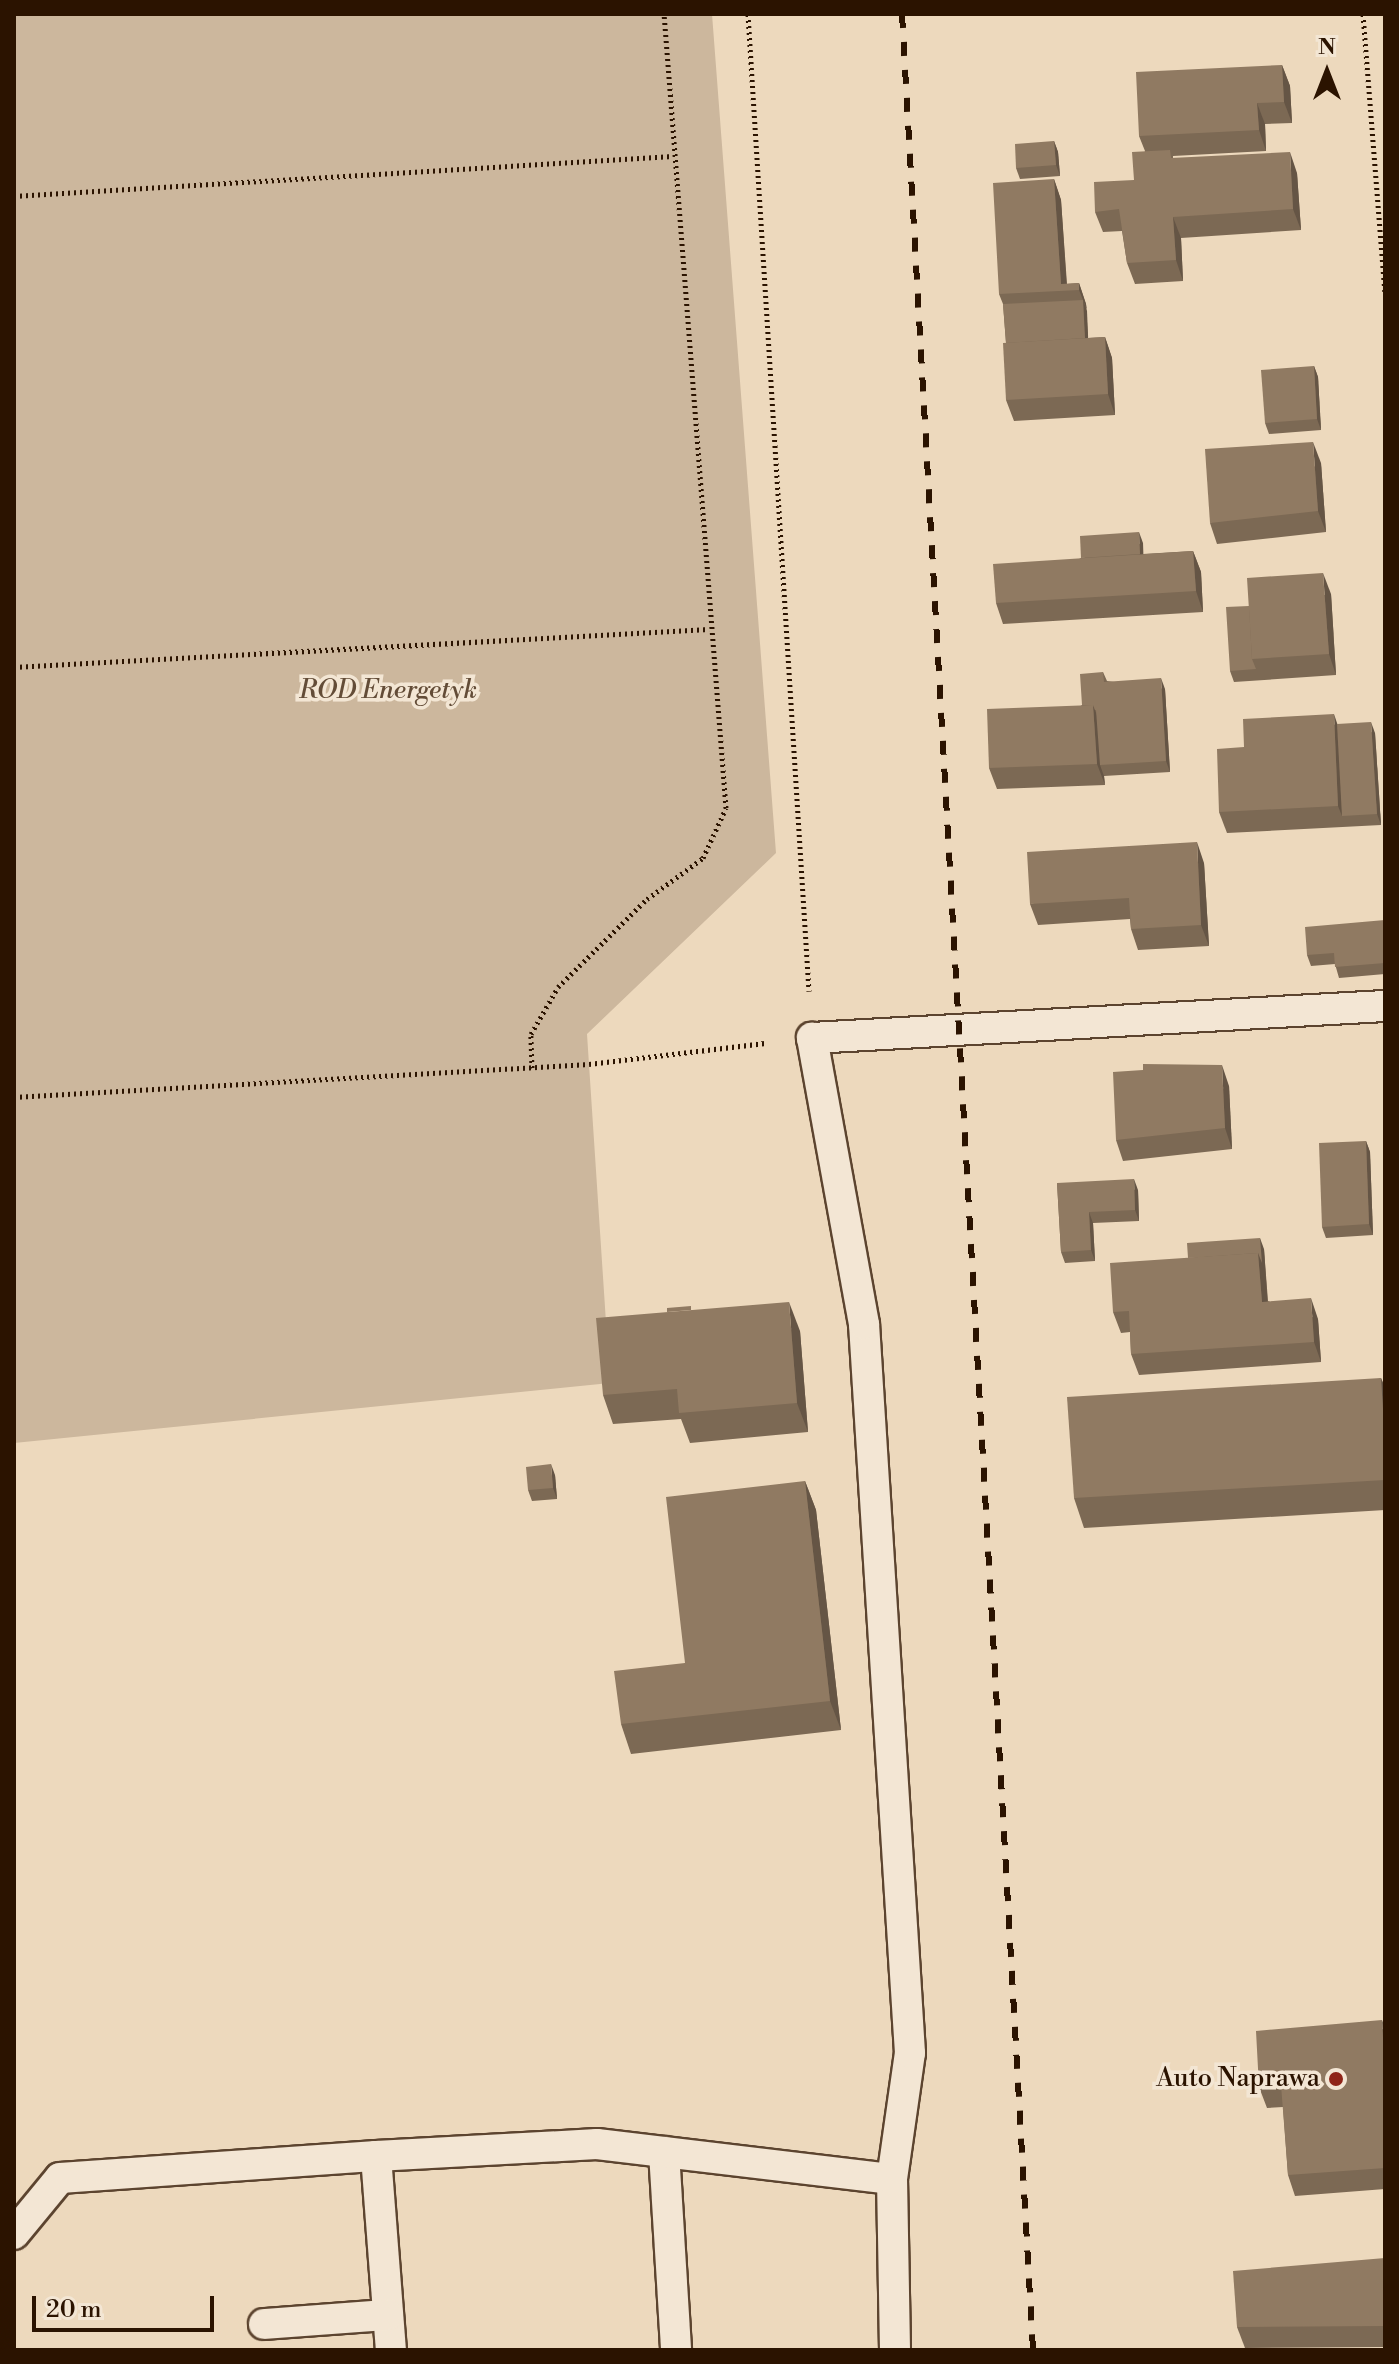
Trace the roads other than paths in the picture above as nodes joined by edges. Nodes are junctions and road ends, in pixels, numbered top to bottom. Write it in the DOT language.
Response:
graph roads {
  1 [pos="1385,1006"];
  2 [pos="664,2152"];
  3 [pos="376,2156"];
  4 [pos="892,2179"];
  5 [pos="14,2234"];
  6 [pos="388,2315"];
  7 [pos="264,2324"];
  8 [pos="391,2350"];
  9 [pos="676,2350"];
  10 [pos="895,2350"];
  1 -- 4 [label="lane"];
  2 -- 3 [label="lane"];
  2 -- 4 [label="lane"];
  2 -- 9 [label="lane"];
  3 -- 5 [label="lane"];
  3 -- 6 [label="lane"];
  4 -- 10 [label="lane"];
  6 -- 7 [label="lane"];
  6 -- 8 [label="lane"];
}
